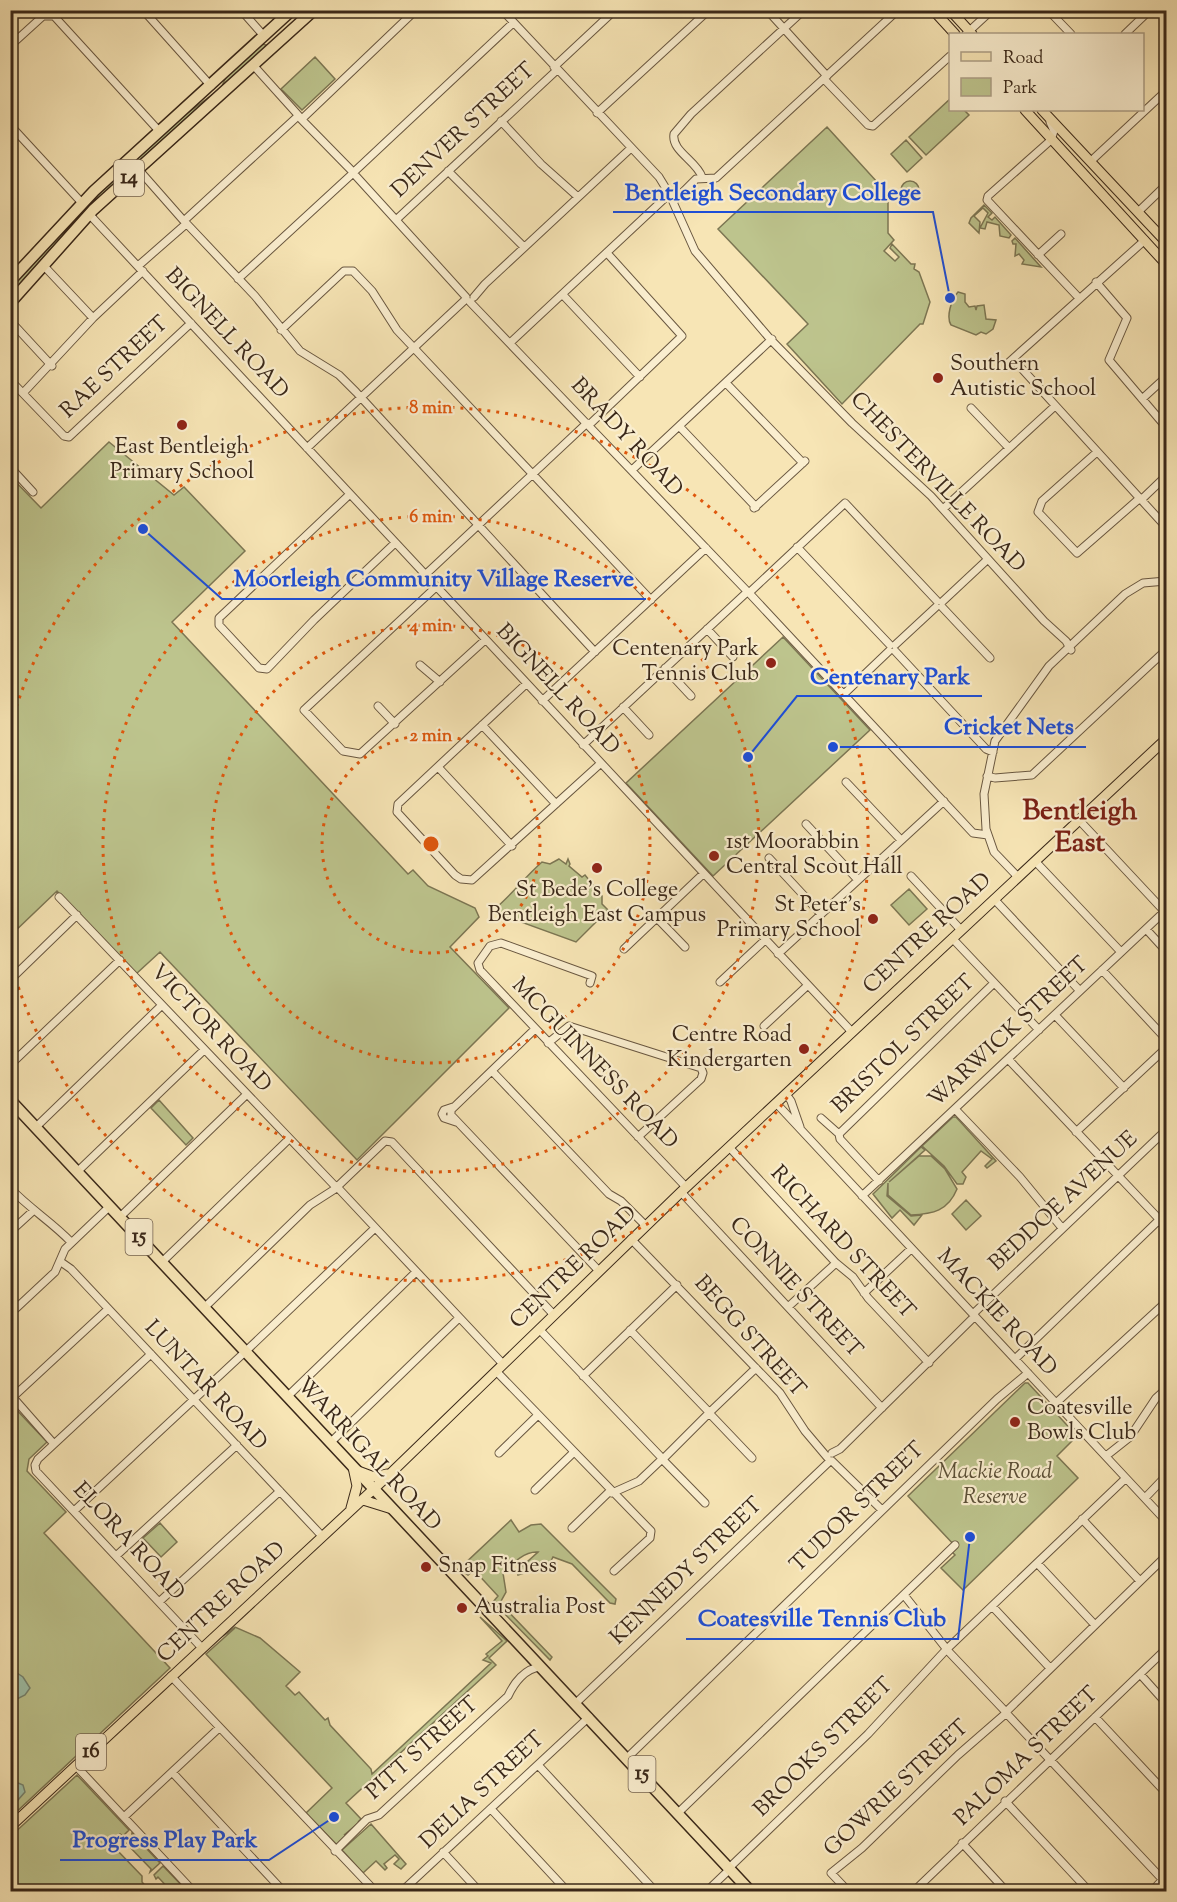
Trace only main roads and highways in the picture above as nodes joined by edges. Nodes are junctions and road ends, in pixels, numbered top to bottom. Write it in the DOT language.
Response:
graph roads {
  1 [pos="292,10"];
  2 [pos="314,10"];
  3 [pos="933,10"];
  4 [pos="950,10"];
  5 [pos="954,33"];
  6 [pos="969,33"];
  7 [pos="264,36"];
  8 [pos="274,47"];
  9 [pos="211,86"];
  10 [pos="220,96"];
  11 [pos="1026,111"];
  12 [pos="1044,111"];
  13 [pos="1063,131"];
  14 [pos="1071,159"];
  15 [pos="1167,242"];
  16 [pos="1167,264"];
  17 [pos="10,281"];
  18 [pos="10,303"];
  19 [pos="1167,739"];
  20 [pos="10,1100"];
  21 [pos="10,1109"];
  22 [pos="33,1126"];
  23 [pos="355,1469"];
  24 [pos="392,1472"];
  25 [pos="374,1489"];
  26 [pos="363,1500"];
  27 [pos="389,1506"];
  28 [pos="351,1510"];
  29 [pos="10,1827"];
  30 [pos="751,1892"];
  1 -- 7 [label="highway, 14"];
  2 -- 8 [label="highway, 14"];
  3 -- 5 [label="main road"];
  4 -- 6 [label="main road"];
  7 -- 8 [label="highway"];
  7 -- 9 [label="highway, 14"];
  8 -- 10 [label="highway, 14"];
  9 -- 10 [label="highway"];
  9 -- 17 [label="highway, 14"];
  10 -- 18 [label="highway, 14"];
  11 -- 14 [label="main road"];
  12 -- 13 [label="main road"];
  13 -- 14 [label="main road"];
  13 -- 15 [label="main road"];
  14 -- 16 [label="main road"];
  19 -- 24 [label="main road, CENTRE ROAD / 16"];
  20 -- 22 [label="highway, WARRIGAL ROAD / 15"];
  21 -- 22 [label="highway, WARRIGAL ROAD / 15"];
  22 -- 23 [label="highway, WARRIGAL ROAD / 15"];
  23 -- 24 [label="main road"];
  23 -- 25 [label="highway, WARRIGAL ROAD / 15"];
  23 -- 28 [label="main road"];
  24 -- 25 [label="main road, CENTRE ROAD / 16"];
  24 -- 27 [label="main road"];
  25 -- 26 [label="main road, CENTRE ROAD / 16"];
  25 -- 27 [label="highway, WARRIGAL ROAD / 15"];
  26 -- 27 [label="main road"];
  26 -- 28 [label="main road, CENTRE ROAD / 16"];
  27 -- 30 [label="highway, WARRIGAL ROAD / 15"];
  28 -- 29 [label="main road, CENTRE ROAD / 16"];
}
